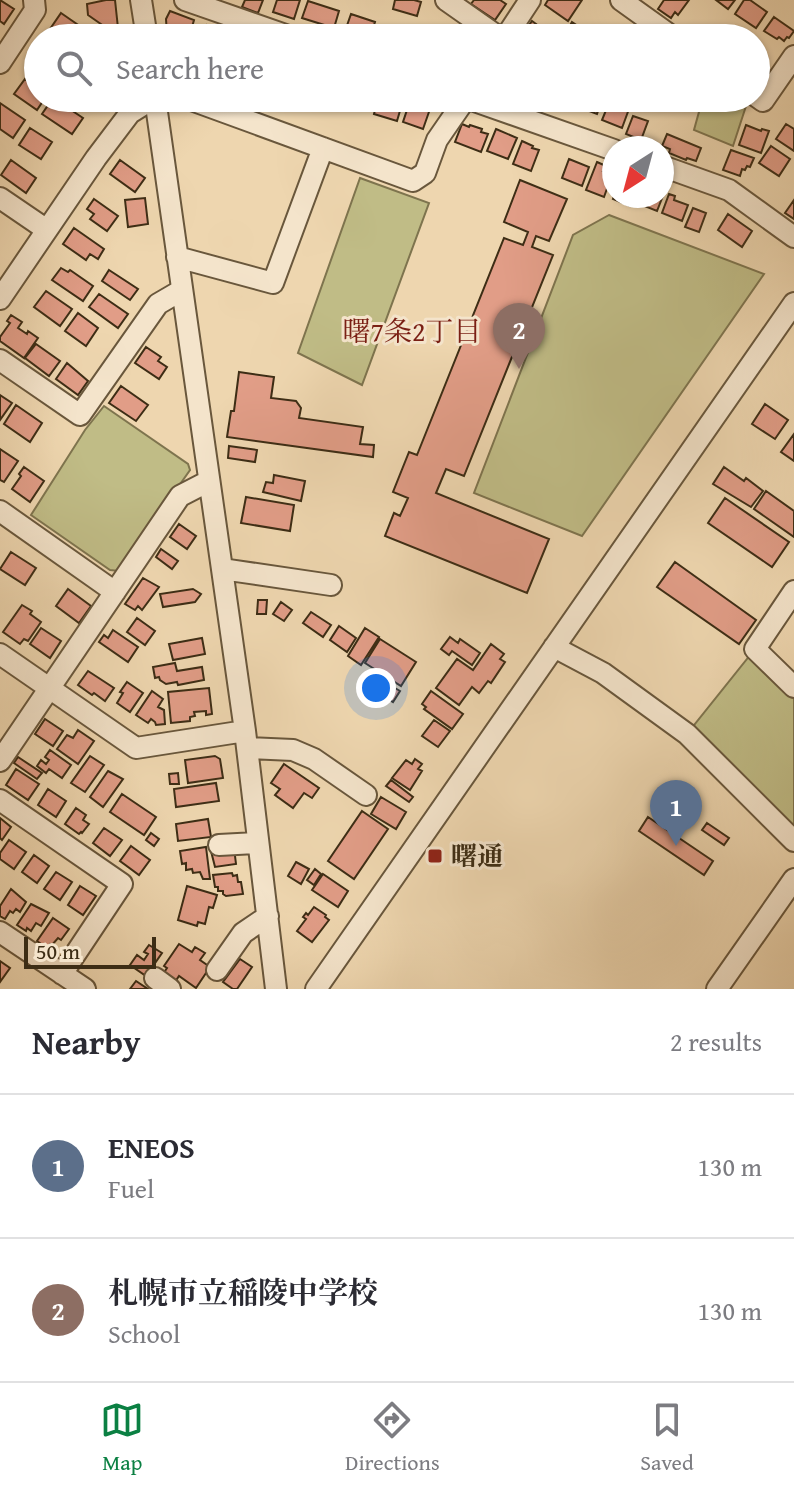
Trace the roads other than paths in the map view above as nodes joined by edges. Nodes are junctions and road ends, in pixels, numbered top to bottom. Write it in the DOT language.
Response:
graph roads {
  1 [pos="34,0"];
  2 [pos="141,0"];
  3 [pos="185,0"];
  4 [pos="446,0"];
  5 [pos="530,0"];
  6 [pos="621,0"];
  7 [pos="145,24"];
  8 [pos="254,24"];
  9 [pos="482,24"];
  10 [pos="513,24"];
  11 [pos="654,24"];
  12 [pos="3,50"];
  13 [pos="794,56"];
  14 [pos="770,91"];
  15 [pos="132,112"];
  16 [pos="156,112"];
  17 [pos="224,112"];
  18 [pos="456,112"];
  19 [pos="506,112"];
  20 [pos="602,146"];
  21 [pos="323,148"];
  22 [pos="674,170"];
  23 [pos="0,198"];
  24 [pos="47,230"];
  25 [pos="794,237"];
  26 [pos="177,257"];
  27 [pos="182,290"];
  28 [pos="0,299"];
  29 [pos="793,309"];
  30 [pos="0,360"];
  31 [pos="209,481"];
  32 [pos="0,511"];
  33 [pos="222,569"];
  34 [pos="331,585"];
  35 [pos="794,591"];
  36 [pos="115,592"];
  37 [pos="554,647"];
  38 [pos="0,654"];
  39 [pos="794,687"];
  40 [pos="50,688"];
  41 [pos="246,740"];
  42 [pos="0,761"];
  43 [pos="366,795"];
  44 [pos="0,800"];
  45 [pos="794,841"];
  46 [pos="258,843"];
  47 [pos="219,845"];
  48 [pos="794,879"];
  49 [pos="268,916"];
  50 [pos="0,932"];
  51 [pos="217,970"];
  52 [pos="62,974"];
  53 [pos="85,989"];
  54 [pos="276,989"];
  55 [pos="316,989"];
  56 [pos="717,989"];
  1 -- 12 [label="street"];
  2 -- 7 [label="street"];
  3 -- 8 [label="street"];
  4 -- 9 [label="street"];
  5 -- 10 [label="street"];
  6 -- 11 [label="street"];
  13 -- 14 [label="street"];
  15 -- 24 [label="street"];
  16 -- 26 [label="street"];
  17 -- 21 [label="street"];
  18 -- 21 [label="street"];
  19 -- 20 [label="street"];
  21 -- 26 [label="street"];
  22 -- 25 [label="street"];
  23 -- 24 [label="street"];
  24 -- 28 [label="street"];
  26 -- 27 [label="street"];
  27 -- 30 [label="street"];
  27 -- 31 [label="street"];
  29 -- 37 [label="street"];
  31 -- 33 [label="street"];
  31 -- 36 [label="street"];
  32 -- 36 [label="street"];
  33 -- 34 [label="street"];
  33 -- 41 [label="street"];
  35 -- 39 [label="street"];
  36 -- 40 [label="street"];
  37 -- 45 [label="street"];
  37 -- 55 [label="street"];
  38 -- 40 [label="street"];
  40 -- 41 [label="street"];
  40 -- 42 [label="street"];
  41 -- 43 [label="street"];
  41 -- 46 [label="street"];
  44 -- 52 [label="street"];
  46 -- 47 [label="street"];
  46 -- 49 [label="street"];
  48 -- 56 [label="street"];
  49 -- 51 [label="street"];
  49 -- 54 [label="street"];
  50 -- 52 [label="street"];
  52 -- 53 [label="street"];
}
